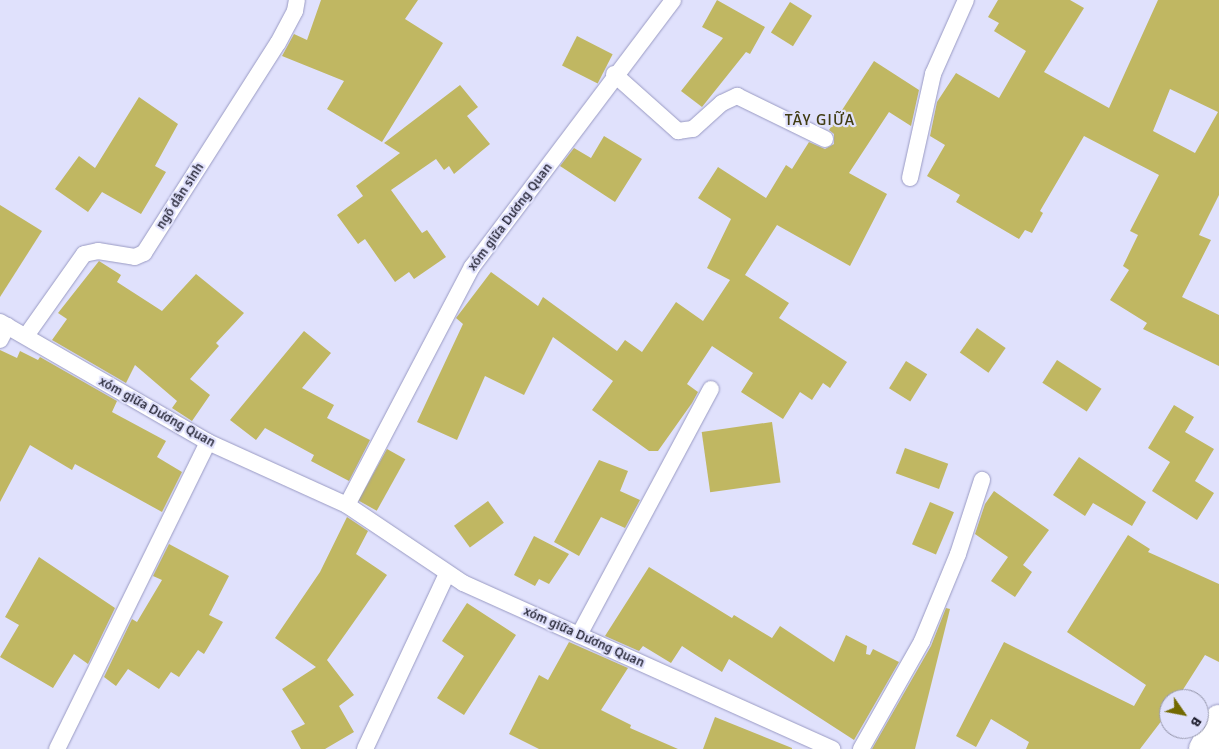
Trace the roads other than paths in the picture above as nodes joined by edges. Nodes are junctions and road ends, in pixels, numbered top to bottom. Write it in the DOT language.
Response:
graph roads {
  1 [pos="296,0"];
  2 [pos="673,0"];
  3 [pos="966,0"];
  4 [pos="614,74"];
  5 [pos="825,139"];
  6 [pos="910,178"];
  7 [pos="2,330"];
  8 [pos="26,336"];
  9 [pos="711,389"];
  10 [pos="208,442"];
  11 [pos="982,480"];
  12 [pos="347,505"];
  13 [pos="447,574"];
  14 [pos="579,635"];
  15 [pos="1219,719"];
  16 [pos="58,749"];
  17 [pos="365,749"];
  18 [pos="832,749"];
  19 [pos="861,749"];
  20 [pos="1203,749"];
  1 -- 8 [label="lane, ngõ dân sinh"];
  2 -- 4 [label="lane, xóm giữa Dương Quan"];
  3 -- 6 [label="lane"];
  4 -- 5 [label="lane"];
  4 -- 12 [label="lane, xóm giữa Dương Quan"];
  7 -- 8 [label="lane, xóm giữa Dương Quan"];
  8 -- 10 [label="lane, xóm giữa Dương Quan"];
  9 -- 14 [label="lane"];
  10 -- 12 [label="lane, xóm giữa Dương Quan"];
  10 -- 16 [label="lane"];
  11 -- 19 [label="lane"];
  12 -- 13 [label="lane, xóm giữa Dương Quan"];
  13 -- 14 [label="lane, xóm giữa Dương Quan"];
  13 -- 17 [label="lane"];
  14 -- 18 [label="lane, xóm giữa Dương Quan"];
  15 -- 20 [label="street"];
}
